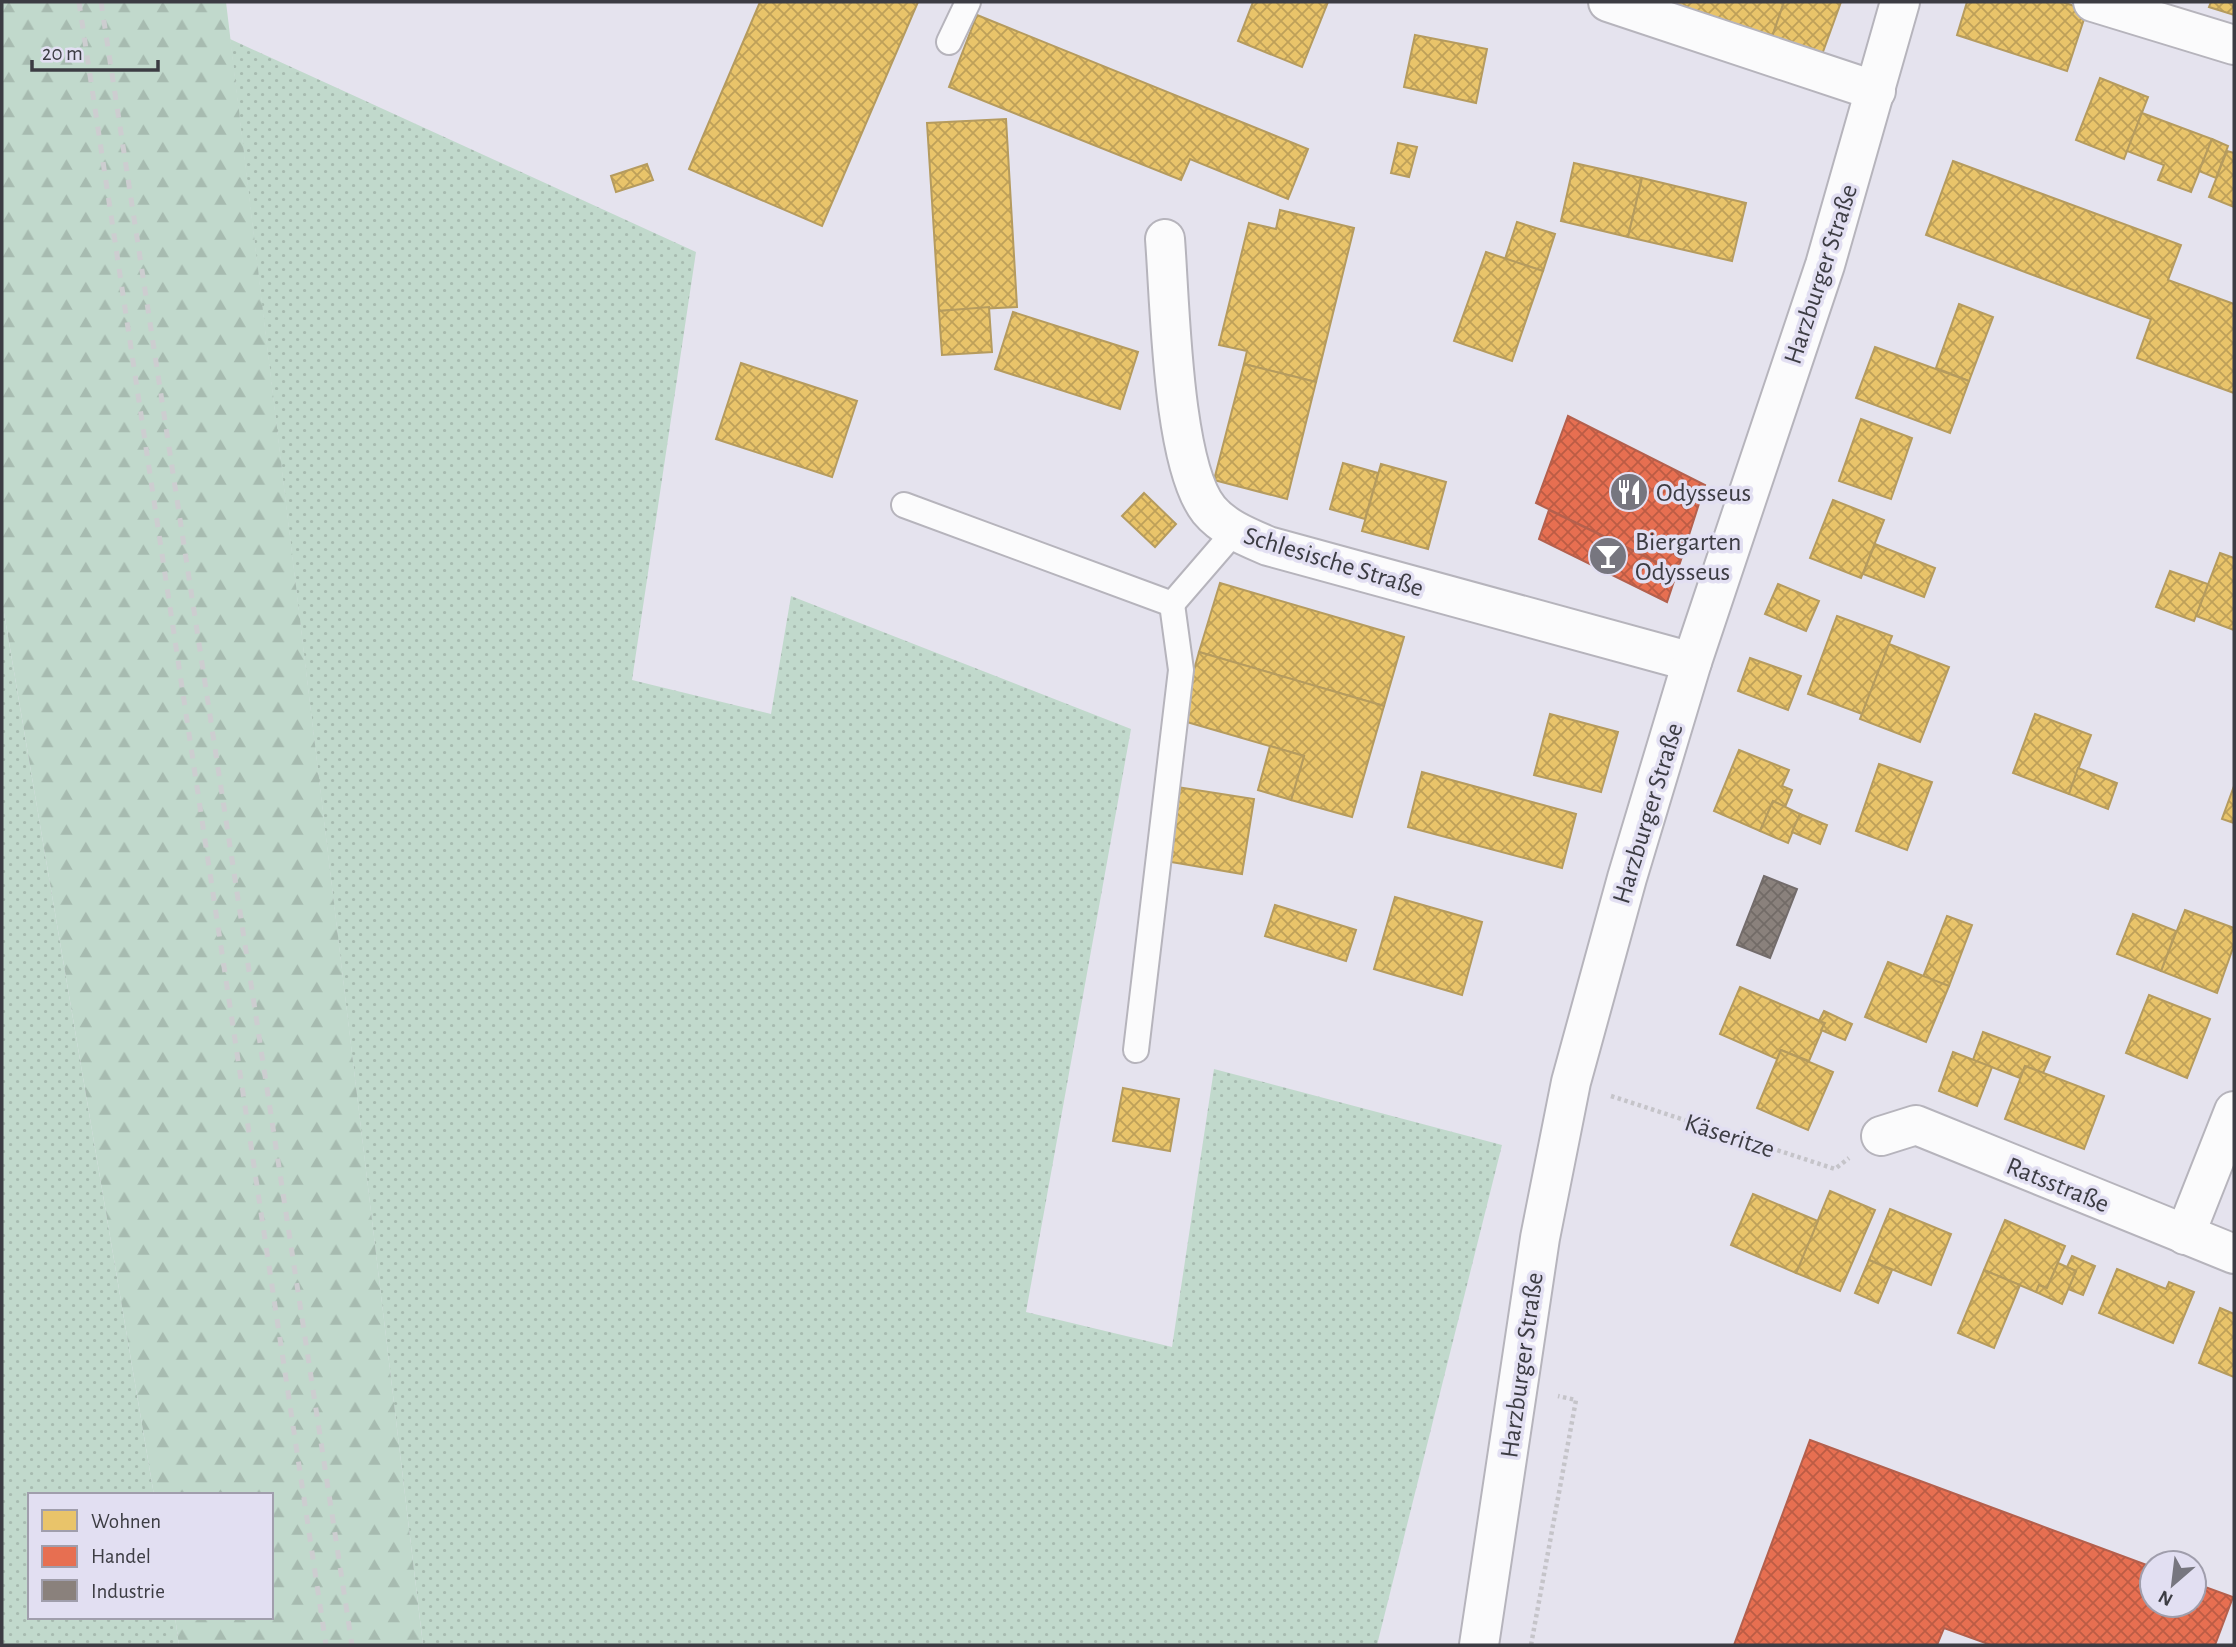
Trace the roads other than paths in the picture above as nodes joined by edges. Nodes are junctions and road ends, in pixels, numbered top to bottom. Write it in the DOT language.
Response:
graph roads {
  1 [pos="968,2"];
  2 [pos="1608,2"];
  3 [pos="1900,2"];
  4 [pos="2093,2"];
  5 [pos="949,42"];
  6 [pos="2234,45"];
  7 [pos="1877,91"];
  8 [pos="1165,239"];
  9 [pos="904,505"];
  10 [pos="1235,531"];
  11 [pos="1172,604"];
  12 [pos="1692,662"];
  13 [pos="1136,1050"];
  14 [pos="2234,1111"];
  15 [pos="1881,1136"];
  16 [pos="2185,1235"];
  17 [pos="2234,1254"];
  18 [pos="1479,1645"];
  1 -- 5 [label="lane"];
  2 -- 7 [label="street"];
  3 -- 7 [label="street, Harzburger Straße"];
  4 -- 6 [label="street"];
  7 -- 12 [label="street, Harzburger Straße"];
  8 -- 10 [label="street, Schlesische Straße"];
  9 -- 11 [label="lane"];
  10 -- 11 [label="lane"];
  10 -- 12 [label="street, Schlesische Straße"];
  11 -- 13 [label="lane"];
  12 -- 18 [label="street, Harzburger Straße"];
  14 -- 16 [label="street"];
  15 -- 16 [label="street, Ratsstraße"];
  16 -- 17 [label="street, Ratsstraße"];
}
